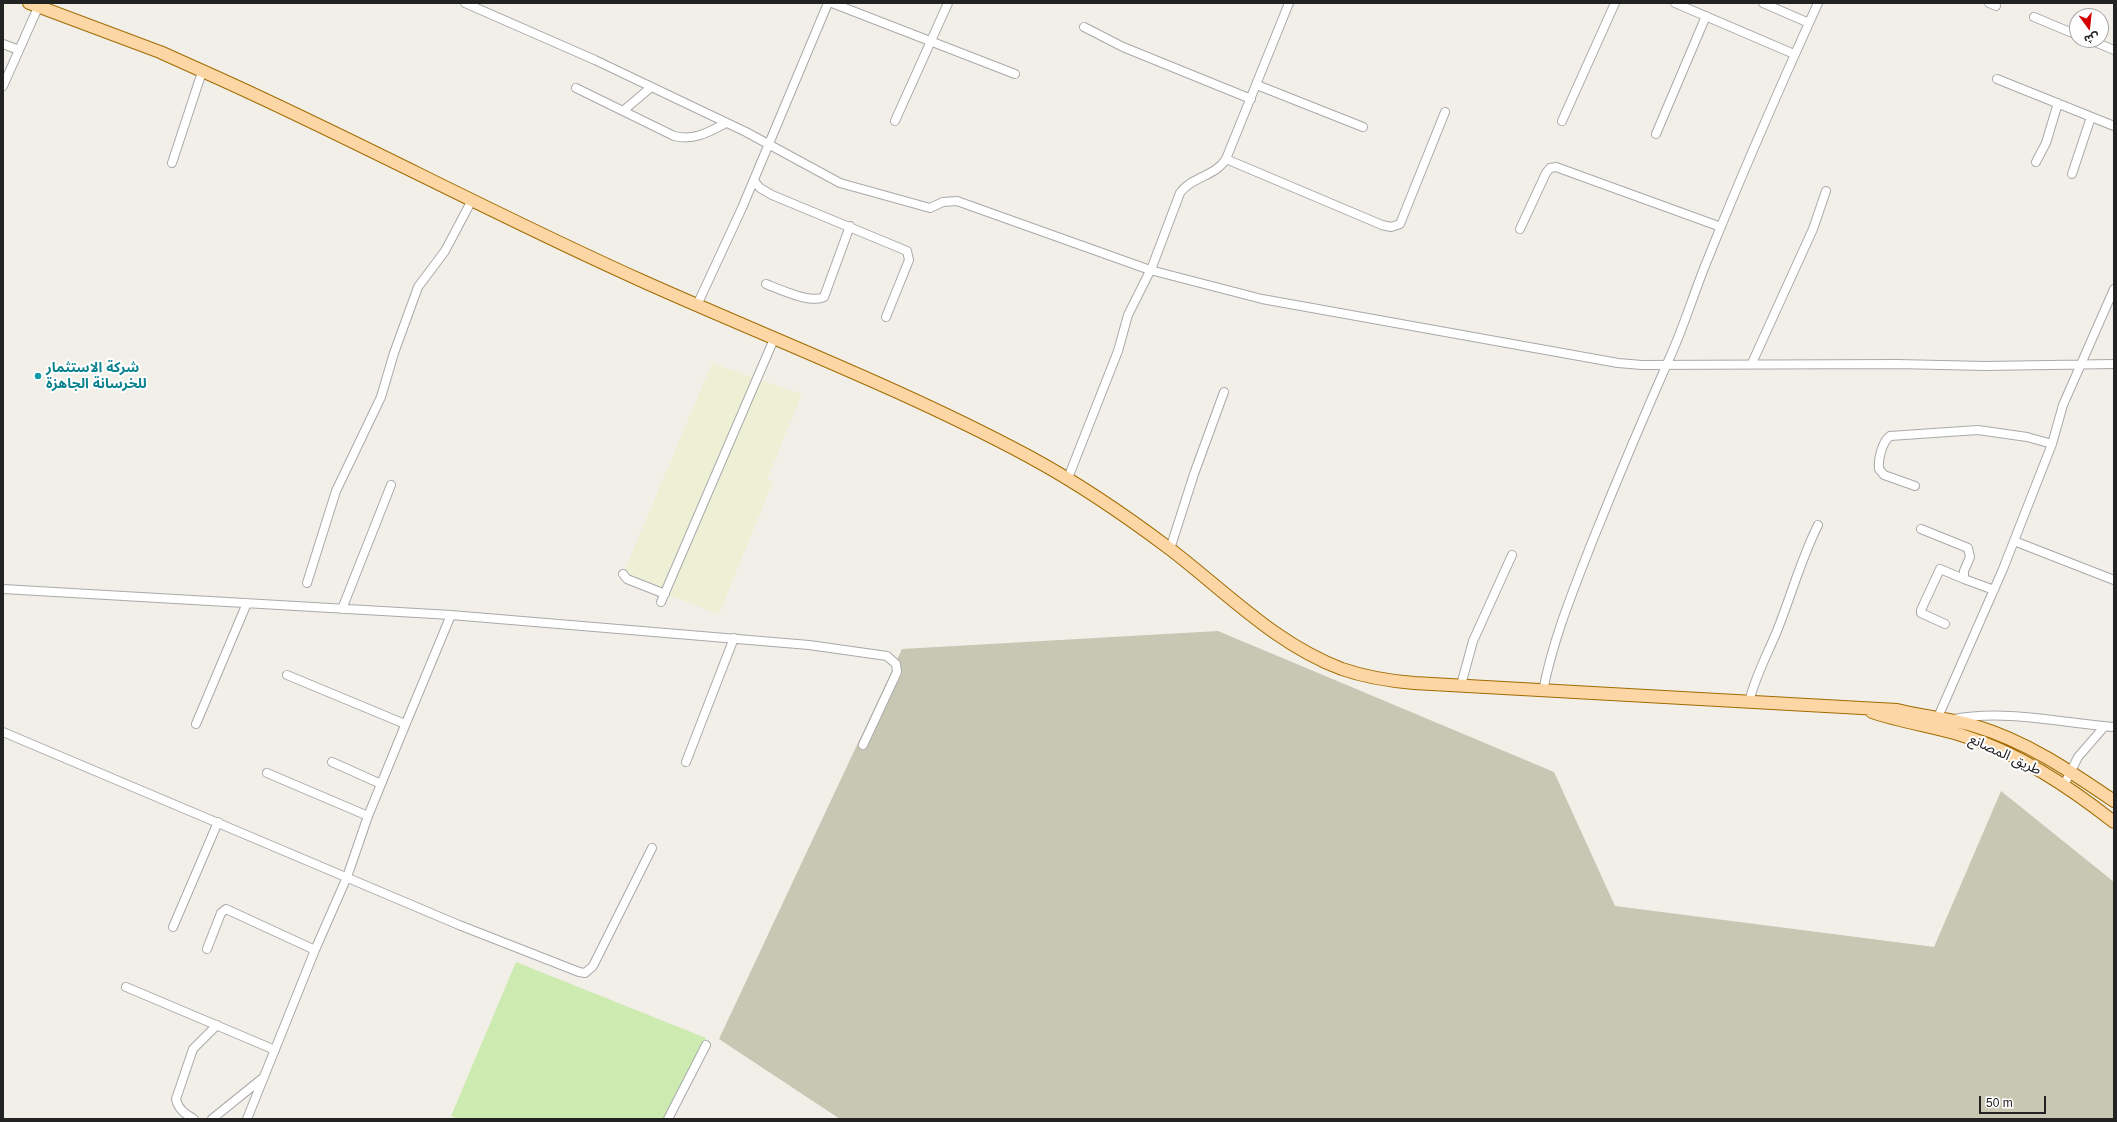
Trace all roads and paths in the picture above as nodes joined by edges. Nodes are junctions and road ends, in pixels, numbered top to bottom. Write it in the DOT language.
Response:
graph roads {
  1 [pos="828,3"];
  2 [pos="832,3"];
  3 [pos="948,3"];
  4 [pos="1289,3"];
  5 [pos="1615,3"];
  6 [pos="1675,3"];
  7 [pos="1762,3"];
  8 [pos="1818,3"];
  9 [pos="36,4"];
  10 [pos="471,4"];
  11 [pos="1706,16"];
  12 [pos="2034,18"];
  13 [pos="1809,23"];
  14 [pos="1084,27"];
  15 [pos="2069,32"];
  16 [pos="932,41"];
  17 [pos="3,44"];
  18 [pos="19,50"];
  19 [pos="1794,54"];
  20 [pos="202,72"];
  21 [pos="1015,74"];
  22 [pos="1997,79"];
  23 [pos="1257,85"];
  24 [pos="3,86"];
  25 [pos="576,88"];
  26 [pos="650,88"];
  27 [pos="1251,99"];
  28 [pos="2058,103"];
  29 [pos="623,111"];
  30 [pos="1445,112"];
  31 [pos="2091,117"];
  32 [pos="895,121"];
  33 [pos="1562,121"];
  34 [pos="726,123"];
  35 [pos="2114,126"];
  36 [pos="1363,127"];
  37 [pos="1656,134"];
  38 [pos="769,144"];
  39 [pos="1226,159"];
  40 [pos="2036,162"];
  41 [pos="172,163"];
  42 [pos="2072,174"];
  43 [pos="754,181"];
  44 [pos="1826,191"];
  45 [pos="472,200"];
  46 [pos="850,226"];
  47 [pos="1721,227"];
  48 [pos="1520,229"];
  49 [pos="1150,270"];
  50 [pos="766,284"];
  51 [pos="2114,289"];
  52 [pos="697,305"];
  53 [pos="886,317"];
  54 [pos="774,339"];
  55 [pos="1667,363"];
  56 [pos="1752,364"];
  57 [pos="2114,364"];
  58 [pos="2080,365"];
  59 [pos="1224,392"];
  60 [pos="2052,444"];
  61 [pos="1068,478"];
  62 [pos="391,485"];
  63 [pos="1916,486"];
  64 [pos="1818,525"];
  65 [pos="1922,529"];
  66 [pos="2014,541"];
  67 [pos="1170,549"];
  68 [pos="1512,555"];
  69 [pos="623,574"];
  70 [pos="1964,579"];
  71 [pos="2114,580"];
  72 [pos="307,583"];
  73 [pos="3,589"];
  74 [pos="1994,590"];
  75 [pos="248,603"];
  76 [pos="342,609"];
  77 [pos="451,615"];
  78 [pos="1945,624"];
  79 [pos="734,638"];
  80 [pos="287,675"];
  81 [pos="1461,685"];
  82 [pos="1543,691"];
  83 [pos="1749,702"];
  84 [pos="1861,708"];
  85 [pos="1944,718"];
  86 [pos="196,724"];
  87 [pos="405,724"];
  88 [pos="2104,727"];
  89 [pos="2114,728"];
  90 [pos="3,732"];
  91 [pos="863,745"];
  92 [pos="332,762"];
  93 [pos="686,762"];
  94 [pos="2070,771"];
  95 [pos="267,773"];
  96 [pos="381,784"];
  97 [pos="2064,785"];
  98 [pos="2114,800"];
  99 [pos="368,816"];
  100 [pos="218,822"];
  101 [pos="2114,822"];
  102 [pos="652,848"];
  103 [pos="347,877"];
  104 [pos="173,927"];
  105 [pos="207,949"];
  106 [pos="315,950"];
  107 [pos="126,987"];
  108 [pos="216,1025"];
  109 [pos="706,1045"];
  110 [pos="275,1050"];
  111 [pos="264,1076"];
  112 [pos="194,1119"];
  113 [pos="212,1119"];
  114 [pos="247,1119"];
  115 [pos="668,1119"];
  1 -- 38 [label="street"];
  2 -- 16 [label="street"];
  3 -- 16 [label="street"];
  4 -- 23 [label="street"];
  5 -- 33 [label="street"];
  6 -- 11 [label="street"];
  7 -- 13 [label="street"];
  8 -- 13 [label="street"];
  9 -- 18 [label="street"];
  9 -- 20 [label="main road"];
  10 -- 26 [label="street"];
  11 -- 19 [label="street"];
  11 -- 37 [label="street"];
  12 -- 15 [label="street"];
  13 -- 19 [label="street"];
  14 -- 27 [label="street"];
  16 -- 21 [label="street"];
  16 -- 32 [label="street"];
  17 -- 18 [label="street"];
  18 -- 24 [label="street"];
  19 -- 47 [label="street"];
  20 -- 41 [label="street"];
  20 -- 45 [label="main road"];
  22 -- 28 [label="street"];
  23 -- 27 [label="street"];
  23 -- 36 [label="street"];
  25 -- 29 [label="street"];
  26 -- 29 [label="street"];
  26 -- 34 [label="street"];
  27 -- 39 [label="street"];
  28 -- 31 [label="street"];
  28 -- 40 [label="street"];
  29 -- 34 [label="street"];
  30 -- 39 [label="street"];
  31 -- 35 [label="street"];
  31 -- 42 [label="street"];
  34 -- 38 [label="street"];
  38 -- 43 [label="street"];
  38 -- 49 [label="street"];
  39 -- 49 [label="street"];
  43 -- 46 [label="street"];
  43 -- 52 [label="street"];
  44 -- 56 [label="street"];
  45 -- 52 [label="main road"];
  45 -- 72 [label="street"];
  46 -- 50 [label="street"];
  46 -- 53 [label="street"];
  47 -- 48 [label="street"];
  47 -- 55 [label="street"];
  49 -- 55 [label="street"];
  49 -- 61 [label="street"];
  51 -- 58 [label="street"];
  52 -- 54 [label="main road"];
  54 -- 61 [label="main road"];
  54 -- 69 [label="street"];
  55 -- 56 [label="street"];
  55 -- 82 [label="street"];
  56 -- 58 [label="street"];
  57 -- 58 [label="street"];
  58 -- 60 [label="street"];
  59 -- 67 [label="street"];
  60 -- 63 [label="street"];
  60 -- 66 [label="street"];
  61 -- 67 [label="main road"];
  62 -- 76 [label="street"];
  64 -- 83 [label="street"];
  65 -- 70 [label="street"];
  66 -- 71 [label="street"];
  66 -- 74 [label="street"];
  67 -- 81 [label="main road"];
  68 -- 81 [label="street"];
  70 -- 74 [label="street"];
  70 -- 78 [label="street"];
  73 -- 75 [label="street"];
  74 -- 85 [label="street"];
  75 -- 76 [label="street"];
  75 -- 86 [label="street"];
  76 -- 77 [label="street"];
  77 -- 79 [label="street"];
  77 -- 87 [label="street"];
  79 -- 91 [label="street"];
  79 -- 93 [label="street"];
  80 -- 87 [label="street"];
  81 -- 82 [label="main road"];
  82 -- 83 [label="main road"];
  83 -- 84 [label="main road"];
  84 -- 85 [label="main road"];
  84 -- 97 [label="main road, طريق المصانع"];
  85 -- 88 [label="street"];
  85 -- 94 [label="main road"];
  87 -- 96 [label="street"];
  88 -- 89 [label="street"];
  88 -- 94 [label="street"];
  90 -- 100 [label="street"];
  92 -- 96 [label="street"];
  94 -- 97 [label="street"];
  94 -- 98 [label="main road"];
  95 -- 99 [label="street"];
  96 -- 99 [label="street"];
  97 -- 101 [label="main road, طريق المصانع"];
  99 -- 103 [label="street"];
  100 -- 103 [label="street"];
  100 -- 104 [label="street"];
  102 -- 103 [label="street"];
  103 -- 106 [label="street"];
  105 -- 106 [label="street"];
  106 -- 110 [label="street"];
  107 -- 108 [label="street"];
  108 -- 110 [label="street"];
  108 -- 112 [label="street"];
  109 -- 115 [label="street"];
  110 -- 111 [label="street"];
  111 -- 113 [label="street"];
  111 -- 114 [label="street"];
}
